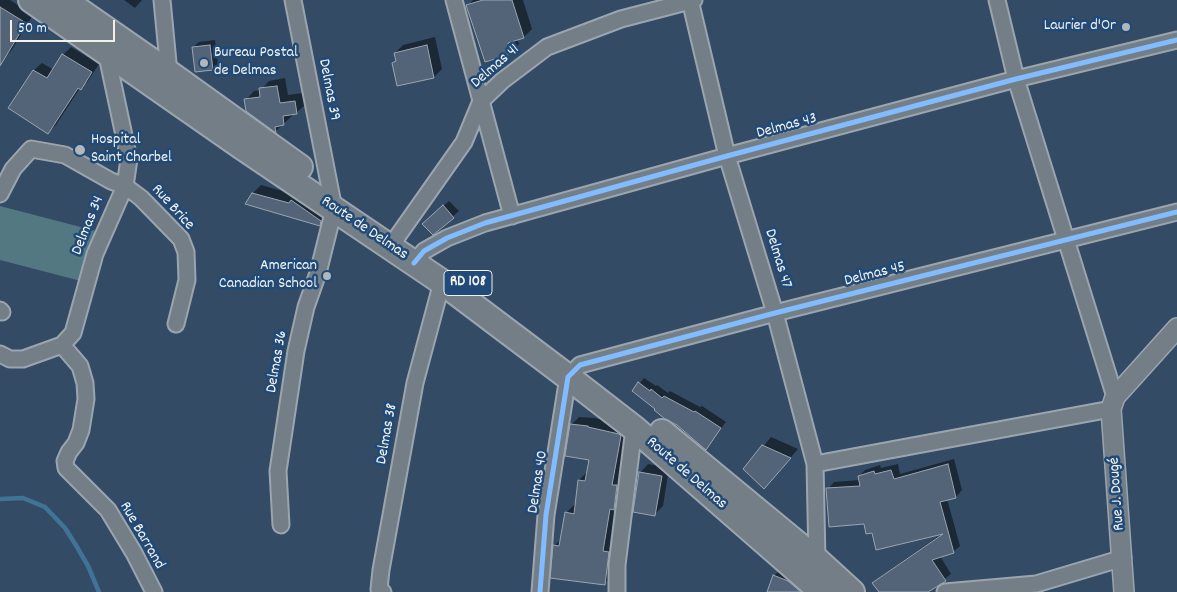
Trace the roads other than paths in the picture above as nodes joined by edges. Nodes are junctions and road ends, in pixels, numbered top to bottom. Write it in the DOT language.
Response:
graph roads {
  1 [pos="31,0"];
  2 [pos="64,0"];
  3 [pos="162,0"];
  4 [pos="293,0"];
  5 [pos="454,0"];
  6 [pos="692,0"];
  7 [pos="997,0"];
  8 [pos="1177,40"];
  9 [pos="106,51"];
  10 [pos="1016,79"];
  11 [pos="163,80"];
  12 [pos="482,100"];
  13 [pos="727,156"];
  14 [pos="125,186"];
  15 [pos="328,187"];
  16 [pos="0,194"];
  17 [pos="334,209"];
  18 [pos="1177,212"];
  19 [pos="512,216"];
  20 [pos="1066,240"];
  21 [pos="395,241"];
  22 [pos="419,257"];
  23 [pos="442,282"];
  24 [pos="775,313"];
  25 [pos="176,324"];
  26 [pos="1177,328"];
  27 [pos="62,345"];
  28 [pos="0,354"];
  29 [pos="574,371"];
  30 [pos="1113,403"];
  31 [pos="634,428"];
  32 [pos="815,464"];
  33 [pos="281,525"];
  34 [pos="1122,558"];
  35 [pos="817,560"];
  36 [pos="154,592"];
  37 [pos="383,592"];
  38 [pos="540,592"];
  39 [pos="617,592"];
  40 [pos="822,592"];
  41 [pos="852,592"];
  42 [pos="945,592"];
  43 [pos="1124,592"];
  1 -- 9 [label="main road, Route de Delmas / RD 108"];
  2 -- 11 [label="main road, Route de Delmas / RD 108"];
  3 -- 11 [label="street"];
  4 -- 15 [label="street, Delmas 39"];
  5 -- 12 [label="street"];
  6 -- 12 [label="street, Delmas 41"];
  6 -- 13 [label="street, Delmas 47"];
  7 -- 10 [label="street"];
  8 -- 10 [label="street, Delmas 43"];
  9 -- 11 [label="main road, Route de Delmas / RD 108"];
  9 -- 14 [label="street, Delmas 34"];
  10 -- 13 [label="street, Delmas 43"];
  10 -- 20 [label="street"];
  11 -- 15 [label="main road, Route de Delmas / RD 108"];
  11 -- 17 [label="main road, Route de Delmas / RD 108"];
  12 -- 19 [label="street"];
  12 -- 21 [label="street, Delmas 41"];
  13 -- 19 [label="street, Delmas 43"];
  13 -- 24 [label="street, Delmas 47"];
  14 -- 16 [label="street, Rue Brice"];
  14 -- 25 [label="street, Rue Brice"];
  14 -- 27 [label="street, Delmas 34"];
  15 -- 17 [label="street, Delmas 39"];
  15 -- 21 [label="main road, Route de Delmas / RD 108"];
  17 -- 21 [label="main road, Route de Delmas / RD 108"];
  17 -- 33 [label="street, Delmas 36"];
  18 -- 20 [label="street, Delmas 45"];
  19 -- 22 [label="street, Delmas 43"];
  20 -- 24 [label="street, Delmas 45"];
  20 -- 30 [label="street"];
  21 -- 22 [label="main road, Route de Delmas / RD 108"];
  22 -- 23 [label="main road, Route de Delmas / RD 108"];
  22 -- 29 [label="main road, Route de Delmas / RD 108"];
  23 -- 29 [label="main road, Route de Delmas / RD 108"];
  23 -- 37 [label="street, Delmas 38"];
  24 -- 29 [label="street, Delmas 45"];
  24 -- 32 [label="street, Delmas 47"];
  26 -- 30 [label="street"];
  27 -- 28 [label="street"];
  27 -- 36 [label="street, Rue Barrand"];
  29 -- 31 [label="main road, Route de Delmas / RD 108"];
  29 -- 35 [label="main road, Route de Delmas / RD 108"];
  29 -- 38 [label="street, Delmas 40"];
  30 -- 32 [label="street"];
  30 -- 34 [label="street, Rue J. Dougé"];
  31 -- 39 [label="street"];
  31 -- 40 [label="main road, Route de Delmas / RD 108"];
  32 -- 35 [label="street, Delmas 47"];
  34 -- 42 [label="street"];
  34 -- 43 [label="street, Rue J. Dougé"];
  35 -- 41 [label="main road, Route de Delmas / RD 108"];
}
